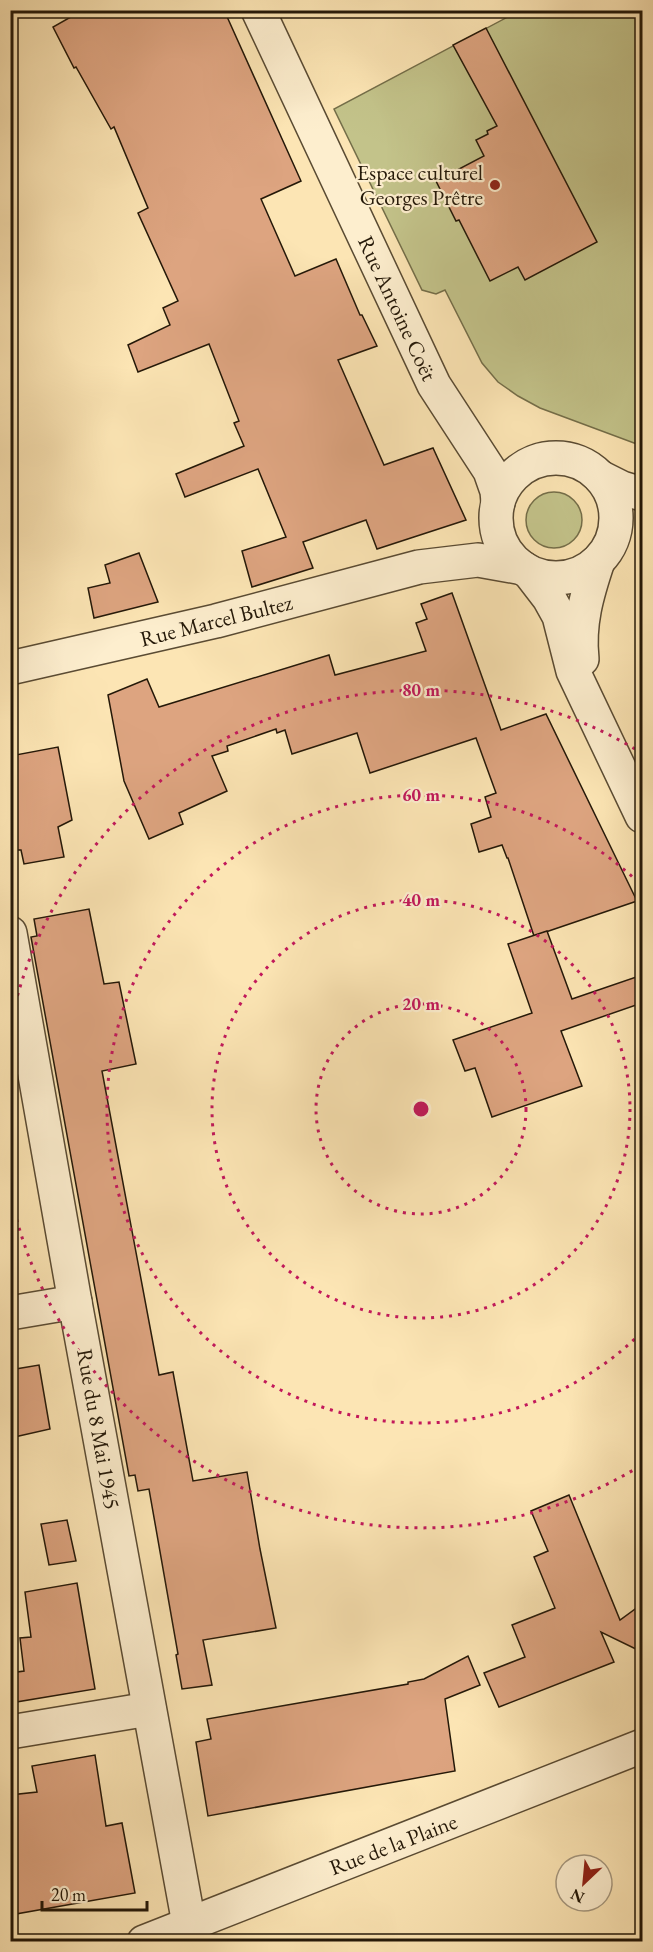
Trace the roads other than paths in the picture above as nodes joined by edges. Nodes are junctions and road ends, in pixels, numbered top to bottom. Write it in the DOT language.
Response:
graph roads {
  1 [pos="258,10"];
  2 [pos="600,477"];
  3 [pos="642,494"];
  4 [pos="497,510"];
  5 [pos="642,524"];
  6 [pos="604,554"];
  7 [pos="419,567"];
  8 [pos="526,570"];
  9 [pos="10,668"];
  10 [pos="589,702"];
  11 [pos="642,816"];
  12 [pos="10,933"];
  13 [pos="75,1302"];
  14 [pos="10,1313"];
  15 [pos="149,1708"];
  16 [pos="10,1732"];
  17 [pos="642,1746"];
  18 [pos="189,1924"];
  19 [pos="144,1941"];
  1 -- 4 [label="street, Rue Antoine Coët"];
  2 -- 3 [label="street"];
  2 -- 4 [label="street"];
  2 -- 6 [label="street"];
  4 -- 7 [label="street, Rue Marcel Bultez"];
  4 -- 8 [label="street"];
  5 -- 6 [label="street"];
  6 -- 8 [label="street"];
  6 -- 10 [label="street"];
  7 -- 8 [label="street, Rue Marcel Bultez"];
  7 -- 9 [label="street, Rue Marcel Bultez"];
  8 -- 10 [label="street"];
  10 -- 11 [label="street"];
  12 -- 13 [label="street, Rue du 8 Mai 1945"];
  13 -- 14 [label="street"];
  13 -- 15 [label="street, Rue du 8 Mai 1945"];
  15 -- 16 [label="street"];
  15 -- 18 [label="street, Rue du 8 Mai 1945"];
  17 -- 18 [label="street, Rue de la Plaine"];
  18 -- 19 [label="street, Rue de la Plaine"];
}
